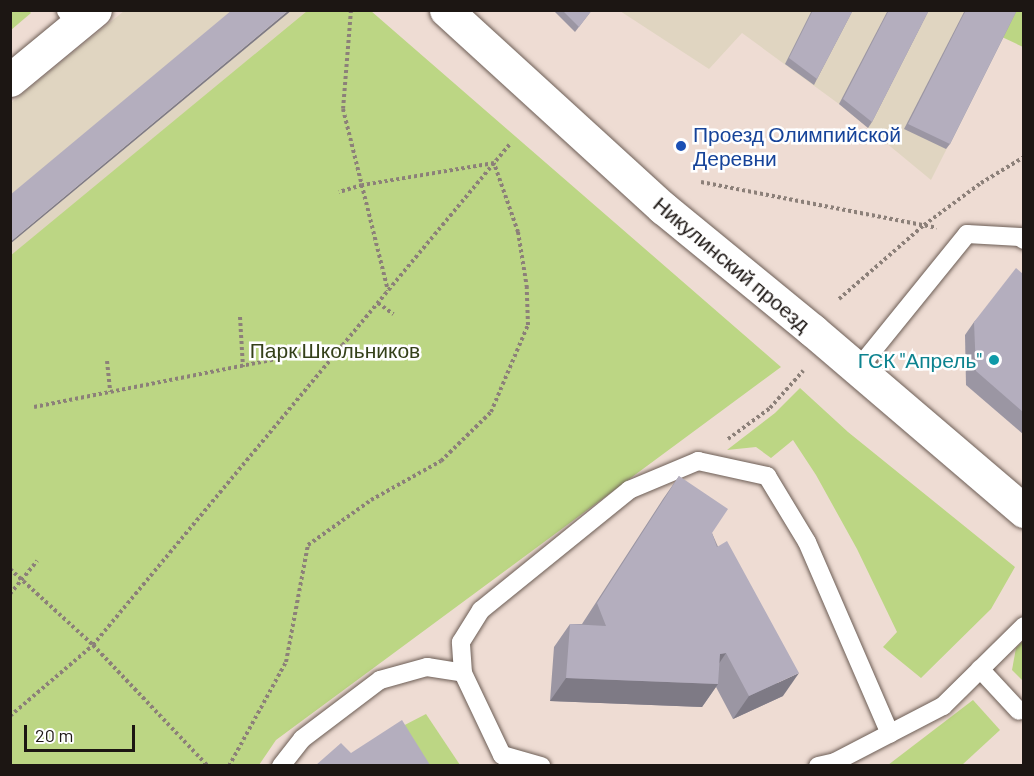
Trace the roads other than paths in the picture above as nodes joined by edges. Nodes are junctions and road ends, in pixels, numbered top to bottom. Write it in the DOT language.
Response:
graph roads {
  1 [pos="95,10"];
  2 [pos="446,10"];
  3 [pos="10,80"];
  4 [pos="1023,240"];
  5 [pos="857,370"];
  6 [pos="1023,511"];
  7 [pos="1023,626"];
  8 [pos="980,669"];
  9 [pos="463,673"];
  10 [pos="1019,711"];
  11 [pos="890,734"];
  12 [pos="514,762"];
  13 [pos="281,765"];
  14 [pos="541,765"];
  15 [pos="818,765"];
  1 -- 3 [label="street"];
  2 -- 5 [label="street, Никулинский проезд"];
  4 -- 5 [label="lane"];
  5 -- 6 [label="street, Никулинский проезд"];
  7 -- 8 [label="lane"];
  8 -- 10 [label="lane"];
  8 -- 11 [label="lane"];
  9 -- 11 [label="lane"];
  9 -- 12 [label="lane"];
  9 -- 13 [label="lane"];
  11 -- 15 [label="lane"];
  12 -- 14 [label="lane"];
}
